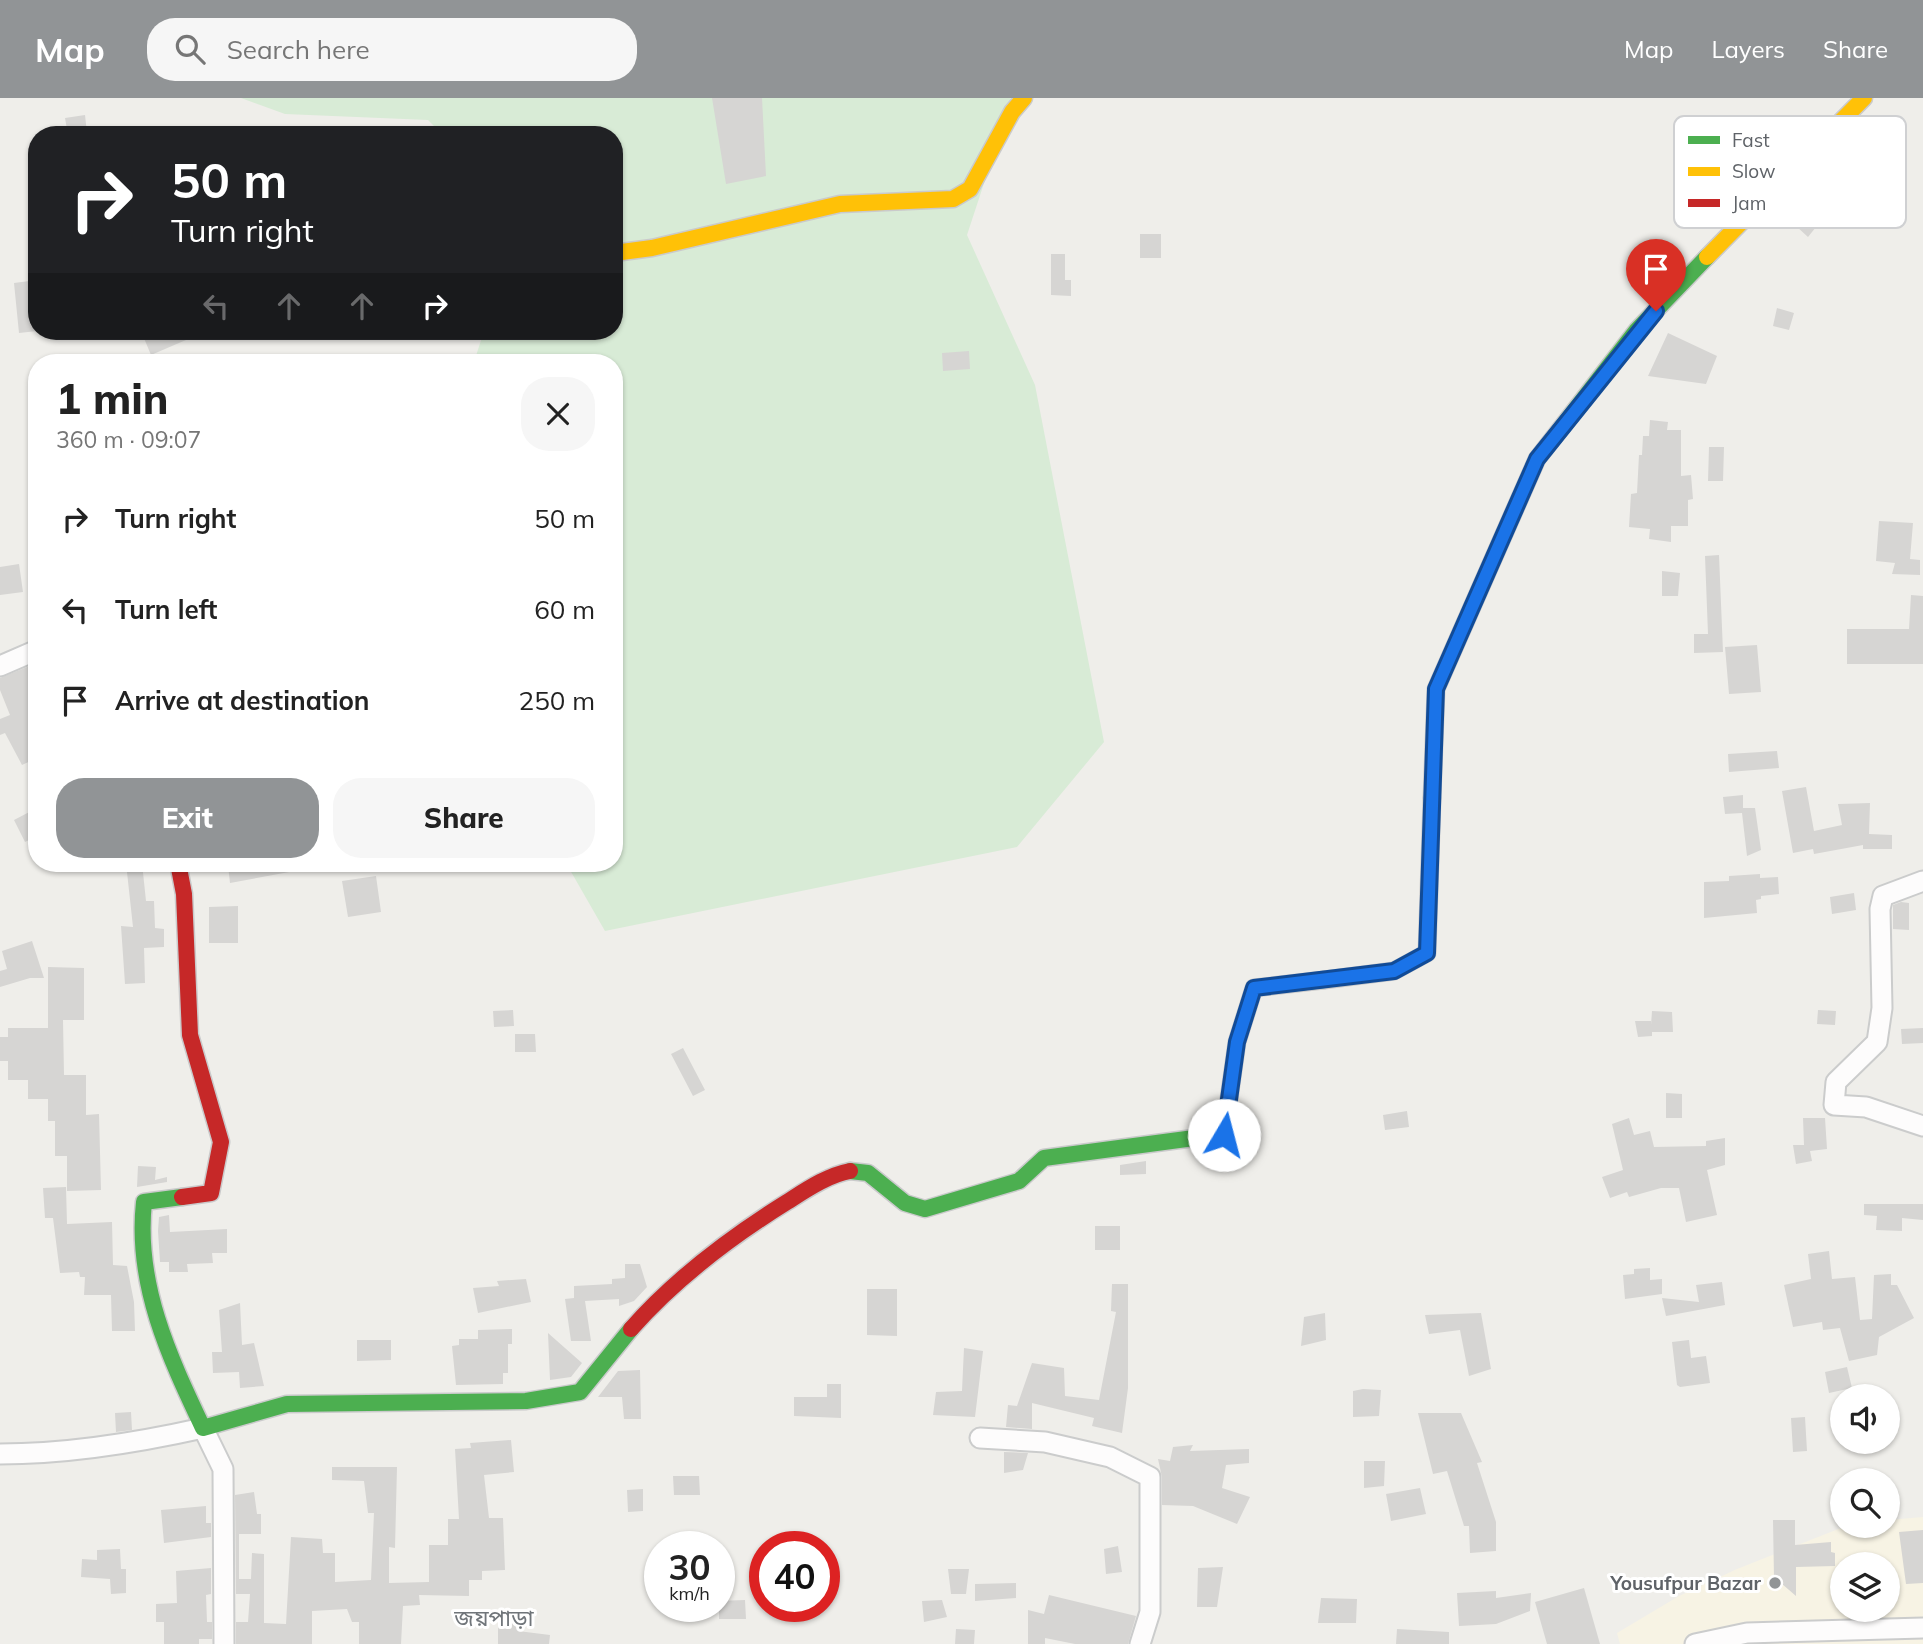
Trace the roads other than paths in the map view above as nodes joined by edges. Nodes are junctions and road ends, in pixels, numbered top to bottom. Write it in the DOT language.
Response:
graph roads {
  1 [pos="1024,98"];
  2 [pos="1864,98"];
  3 [pos="1846,116"];
  4 [pos="1735,228"];
  5 [pos="623,252"];
  6 [pos="28,654"];
  7 [pos="0,666"];
  8 [pos="180,872"];
  9 [pos="1923,881"];
  10 [pos="1923,1126"];
  11 [pos="203,1428"];
  12 [pos="980,1437"];
  13 [pos="0,1454"];
  14 [pos="1923,1628"];
  15 [pos="224,1644"];
  16 [pos="1140,1644"];
  17 [pos="1695,1644"];
  1 -- 5 [label="street"];
  2 -- 3 [label="street"];
  4 -- 11 [label="street"];
  6 -- 7 [label="street"];
  8 -- 11 [label="street"];
  9 -- 10 [label="street"];
  11 -- 13 [label="street"];
  11 -- 15 [label="street"];
  12 -- 16 [label="street"];
  14 -- 17 [label="street"];
}
